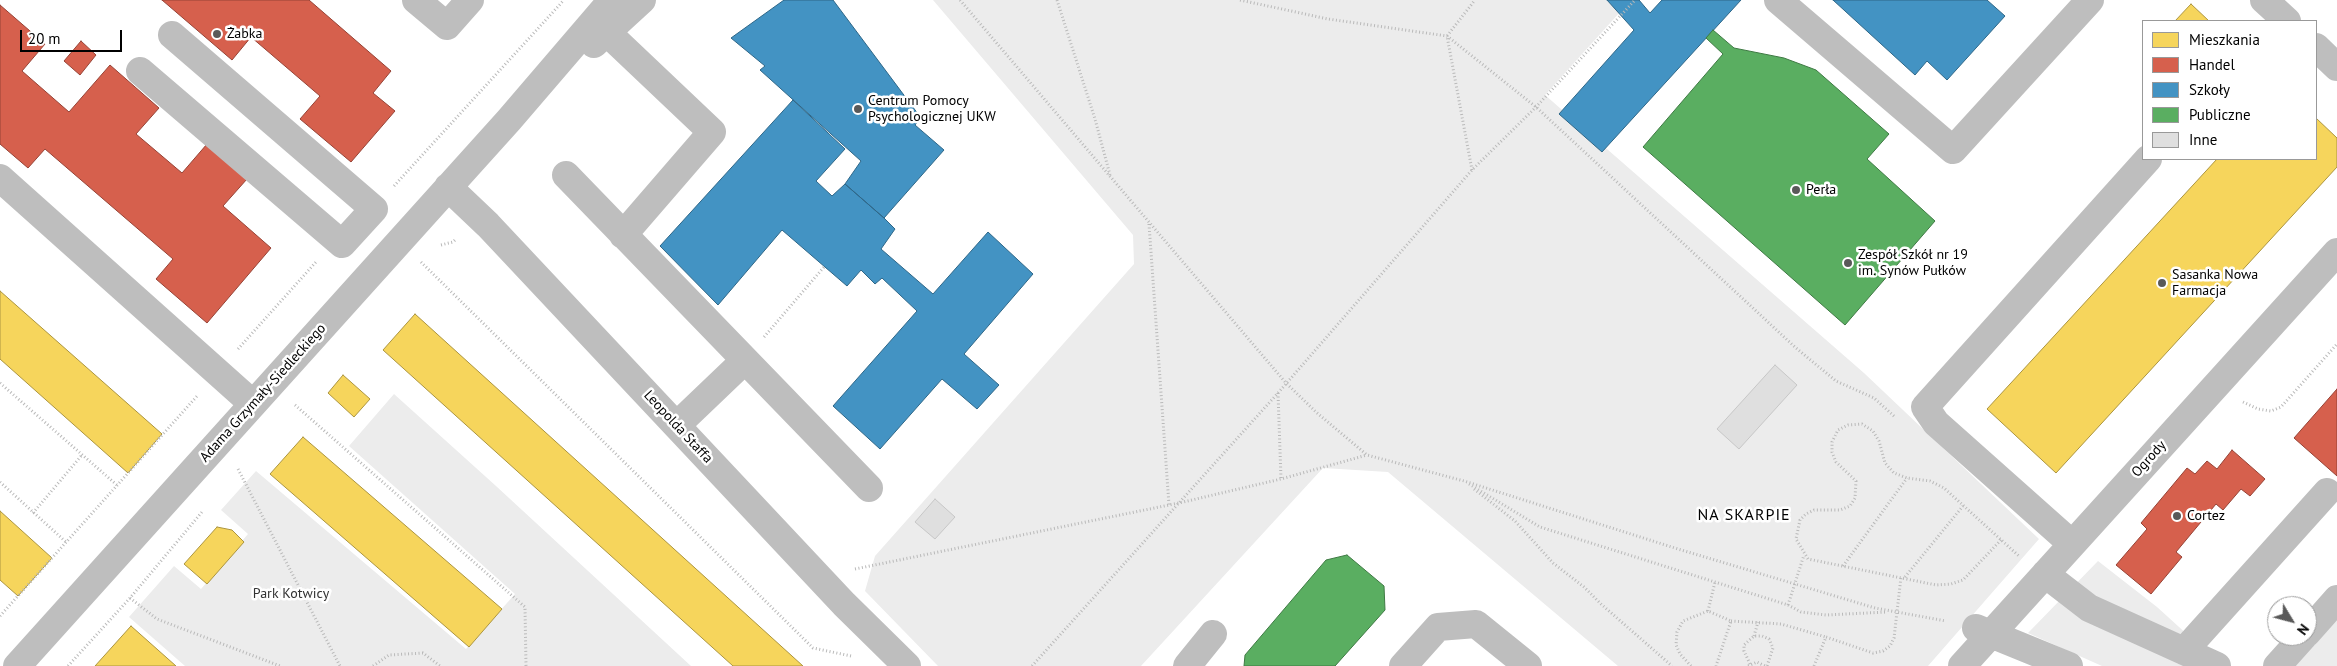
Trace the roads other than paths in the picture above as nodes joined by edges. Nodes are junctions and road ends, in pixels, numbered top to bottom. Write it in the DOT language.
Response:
graph roads {
  1 [pos="416,0"];
  2 [pos="470,0"];
  3 [pos="612,0"];
  4 [pos="642,0"];
  5 [pos="1778,0"];
  6 [pos="2090,0"];
  7 [pos="2264,0"];
  8 [pos="2287,20"];
  9 [pos="172,35"];
  10 [pos="616,41"];
  11 [pos="2317,48"];
  12 [pos="2337,67"];
  13 [pos="140,71"];
  14 [pos="510,120"];
  15 [pos="2147,160"];
  16 [pos="566,175"];
  17 [pos="0,178"];
  18 [pos="448,187"];
  19 [pos="623,235"];
  20 [pos="2337,252"];
  21 [pos="752,351"];
  22 [pos="253,404"];
  23 [pos="676,425"];
  24 [pos="869,488"];
  25 [pos="2327,492"];
  26 [pos="2072,544"];
  27 [pos="2045,574"];
  28 [pos="2337,599"];
  29 [pos="2317,622"];
  30 [pos="1983,630"];
  31 [pos="1213,634"];
  32 [pos="2295,646"];
  33 [pos="2184,651"];
  34 [pos="17,666"];
  35 [pos="907,666"];
  36 [pos="1187,666"];
  37 [pos="1403,666"];
  38 [pos="1528,666"];
  39 [pos="1962,666"];
  40 [pos="2069,666"];
  41 [pos="2217,666"];
  42 [pos="2277,666"];
  1 -- 2 [label="street"];
  3 -- 14 [label="street, Adama Grzymały-Siedleckiego"];
  4 -- 14 [label="street, Adama Grzymały-Siedleckiego"];
  5 -- 6 [label="street"];
  7 -- 8 [label="street"];
  9 -- 13 [label="street"];
  10 -- 19 [label="street"];
  11 -- 12 [label="street"];
  14 -- 18 [label="street, Adama Grzymały-Siedleckiego"];
  15 -- 26 [label="street"];
  16 -- 19 [label="street"];
  17 -- 22 [label="street"];
  18 -- 22 [label="street, Adama Grzymały-Siedleckiego"];
  18 -- 23 [label="street, Leopolda Staffa"];
  19 -- 21 [label="street"];
  20 -- 26 [label="street, Ogrody"];
  21 -- 23 [label="street"];
  21 -- 24 [label="street"];
  22 -- 34 [label="street, Adama Grzymały-Siedleckiego"];
  23 -- 35 [label="street, Leopolda Staffa"];
  25 -- 33 [label="street"];
  26 -- 27 [label="street, Ogrody"];
  27 -- 30 [label="street, Ogrody"];
  27 -- 33 [label="street"];
  28 -- 29 [label="street"];
  30 -- 39 [label="street, Ogrody"];
  30 -- 40 [label="street"];
  31 -- 36 [label="street"];
  32 -- 42 [label="street"];
  33 -- 41 [label="street"];
  37 -- 38 [label="street"];
}
